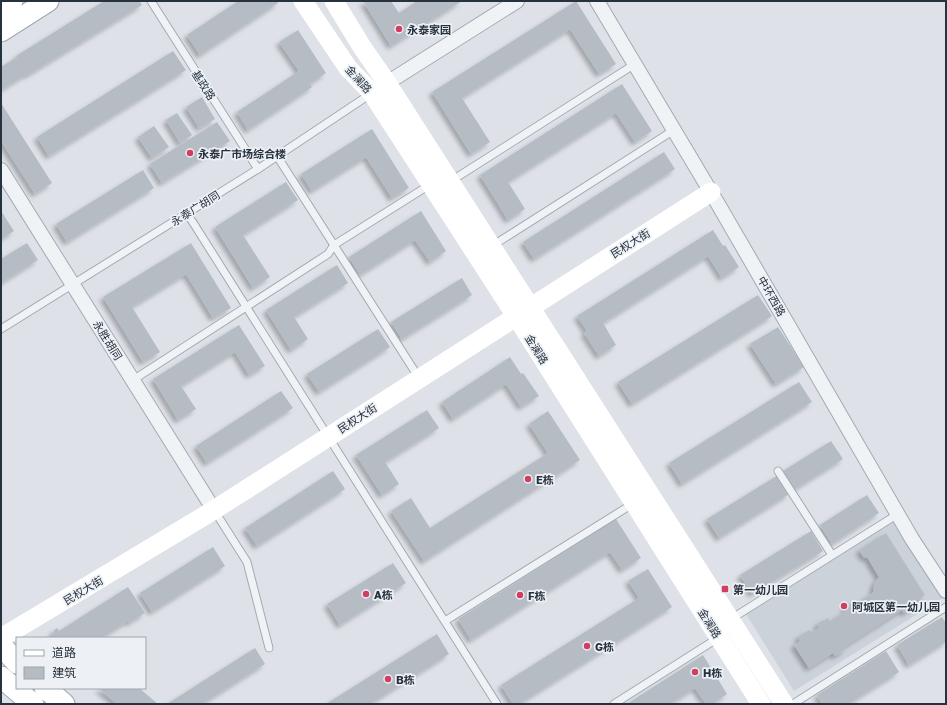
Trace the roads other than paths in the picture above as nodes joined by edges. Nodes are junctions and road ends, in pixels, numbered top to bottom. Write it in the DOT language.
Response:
graph roads {
  1 [pos="12,1"];
  2 [pos="48,1"];
  3 [pos="151,1"];
  4 [pos="304,1"];
  5 [pos="334,1"];
  6 [pos="516,1"];
  7 [pos="597,1"];
  8 [pos="1,8"];
  9 [pos="1,31"];
  10 [pos="635,64"];
  11 [pos="380,88"];
  12 [pos="674,130"];
  13 [pos="277,156"];
  14 [pos="258,169"];
  15 [pos="1,170"];
  16 [pos="450,181"];
  17 [pos="431,184"];
  18 [pos="711,192"];
  19 [pos="187,213"];
  20 [pos="334,245"];
  21 [pos="492,246"];
  22 [pos="73,285"];
  23 [pos="246,307"];
  24 [pos="523,311"];
  25 [pos="1,329"];
  26 [pos="419,378"];
  27 [pos="133,380"];
  28 [pos="328,436"];
  29 [pos="778,471"];
  30 [pos="634,503"];
  31 [pos="214,510"];
  32 [pos="898,514"];
  33 [pos="832,555"];
  34 [pos="946,591"];
  35 [pos="946,607"];
  36 [pos="730,620"];
  37 [pos="445,621"];
  38 [pos="719,637"];
  39 [pos="1,638"];
  40 [pos="1,645"];
  41 [pos="269,648"];
  42 [pos="16,661"];
  43 [pos="1,677"];
  44 [pos="46,689"];
  45 [pos="33,704"];
  46 [pos="64,704"];
  47 [pos="497,704"];
  48 [pos="614,704"];
  49 [pos="760,704"];
  50 [pos="784,704"];
  51 [pos="793,704"];
  1 -- 8 [label="main road"];
  2 -- 9 [label="main road"];
  3 -- 14 [label="lane, 基政路"];
  4 -- 11 [label="street, 金澜路"];
  5 -- 11 [label="street, 金澜路"];
  6 -- 11 [label="street"];
  7 -- 10 [label="street, 中环西路"];
  10 -- 12 [label="street, 中环西路"];
  10 -- 16 [label="lane"];
  11 -- 13 [label="lane, 永泰广胡同"];
  11 -- 16 [label="street, 金澜路"];
  11 -- 17 [label="street, 金澜路"];
  12 -- 18 [label="street, 中环西路"];
  12 -- 21 [label="lane"];
  13 -- 14 [label="lane, 永泰广胡同"];
  13 -- 20 [label="lane"];
  14 -- 19 [label="lane, 永泰广胡同"];
  15 -- 22 [label="street, 永胜胡同"];
  16 -- 21 [label="street, 金澜路"];
  17 -- 20 [label="lane"];
  17 -- 24 [label="street, 金澜路"];
  18 -- 24 [label="street, 民权大街"];
  18 -- 32 [label="street, 中环西路"];
  19 -- 22 [label="lane, 永泰广胡同"];
  19 -- 23 [label="lane"];
  20 -- 23 [label="lane"];
  20 -- 26 [label="lane"];
  21 -- 24 [label="street, 金澜路"];
  22 -- 25 [label="lane, 永泰广胡同"];
  22 -- 27 [label="street, 永胜胡同"];
  23 -- 27 [label="lane"];
  23 -- 28 [label="lane"];
  24 -- 26 [label="street, 民权大街"];
  24 -- 30 [label="street, 金澜路"];
  24 -- 36 [label="street, 金澜路"];
  26 -- 28 [label="street, 民权大街"];
  27 -- 31 [label="street, 永胜胡同"];
  28 -- 31 [label="street, 民权大街"];
  28 -- 37 [label="lane"];
  29 -- 33 [label="lane"];
  30 -- 37 [label="lane"];
  30 -- 38 [label="street, 金澜路"];
  31 -- 39 [label="street, 民权大街"];
  31 -- 41 [label="lane"];
  32 -- 33 [label="lane"];
  32 -- 34 [label="street, 中环西路"];
  33 -- 36 [label="lane"];
  35 -- 51 [label="lane"];
  36 -- 50 [label="street, 金澜路"];
  37 -- 47 [label="lane"];
  38 -- 48 [label="lane"];
  38 -- 49 [label="street, 金澜路"];
  40 -- 42 [label="main road"];
  43 -- 45 [label="main road"];
  44 -- 46 [label="main road"];
}
